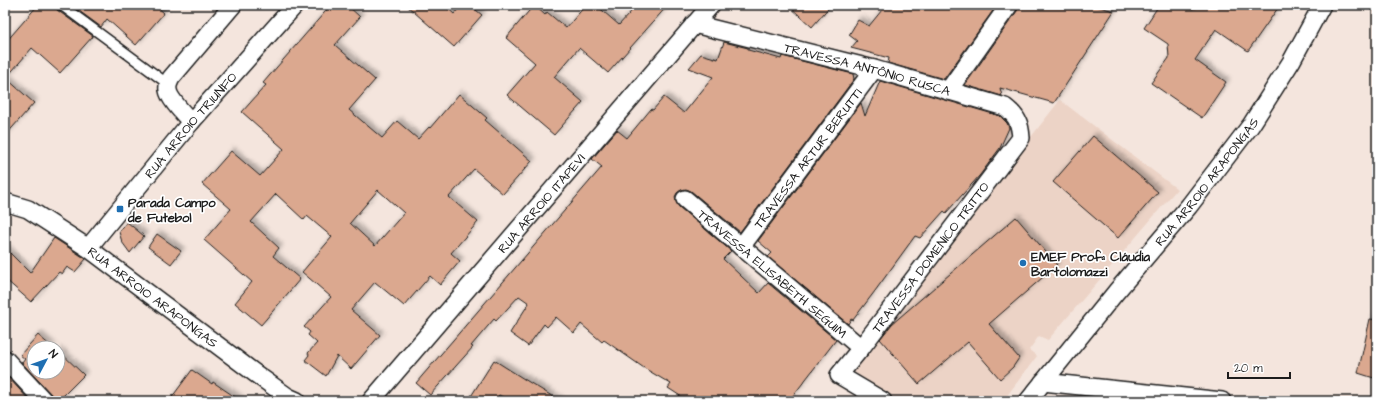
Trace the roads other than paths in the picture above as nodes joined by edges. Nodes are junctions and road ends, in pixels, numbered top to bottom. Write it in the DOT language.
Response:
graph roads {
  1 [pos="60,5"];
  2 [pos="233,5"];
  3 [pos="295,5"];
  4 [pos="711,5"];
  5 [pos="1010,5"];
  6 [pos="1322,5"];
  7 [pos="694,24"];
  8 [pos="874,69"];
  9 [pos="168,84"];
  10 [pos="948,91"];
  11 [pos="191,122"];
  12 [pos="1022,138"];
  13 [pos="684,199"];
  14 [pos="5,202"];
  15 [pos="742,247"];
  16 [pos="88,248"];
  17 [pos="861,348"];
  18 [pos="5,359"];
  19 [pos="1043,382"];
  20 [pos="44,401"];
  21 [pos="297,401"];
  22 [pos="371,401"];
  23 [pos="883,401"];
  24 [pos="1028,401"];
  25 [pos="1222,401"];
  1 -- 9 [label="lane"];
  2 -- 9 [label="street"];
  3 -- 11 [label="street, RUA ARROIO TRIUNFO"];
  4 -- 7 [label="street, RUA ARROIO ITAPEVI"];
  5 -- 10 [label="street"];
  6 -- 19 [label="street, RUA ARROIO ARAPONGAS"];
  7 -- 8 [label="street, TRAVESSA ANTÔNIO RUSCA"];
  7 -- 22 [label="street, RUA ARROIO ITAPEVI"];
  8 -- 10 [label="street, TRAVESSA ANTÔNIO RUSCA"];
  8 -- 15 [label="street, TRAVESSA ARTUR BERUTTI"];
  9 -- 11 [label="street"];
  10 -- 12 [label="street, TRAVESSA ANTÔNIO RUSCA"];
  11 -- 16 [label="street, RUA ARROIO TRIUNFO"];
  12 -- 17 [label="street, TRAVESSA DOMENICO TRITTO"];
  13 -- 15 [label="street, TRAVESSA ELISABETH SEGUIM"];
  14 -- 16 [label="street, RUA ARROIO ARAPONGAS"];
  15 -- 17 [label="street, TRAVESSA ELISABETH SEGUIM"];
  16 -- 21 [label="street, RUA ARROIO ARAPONGAS"];
  17 -- 23 [label="street, TRAVESSA DOMENICO TRITTO"];
  18 -- 20 [label="street"];
  19 -- 24 [label="street, RUA ARROIO ARAPONGAS"];
  19 -- 25 [label="street"];
}
